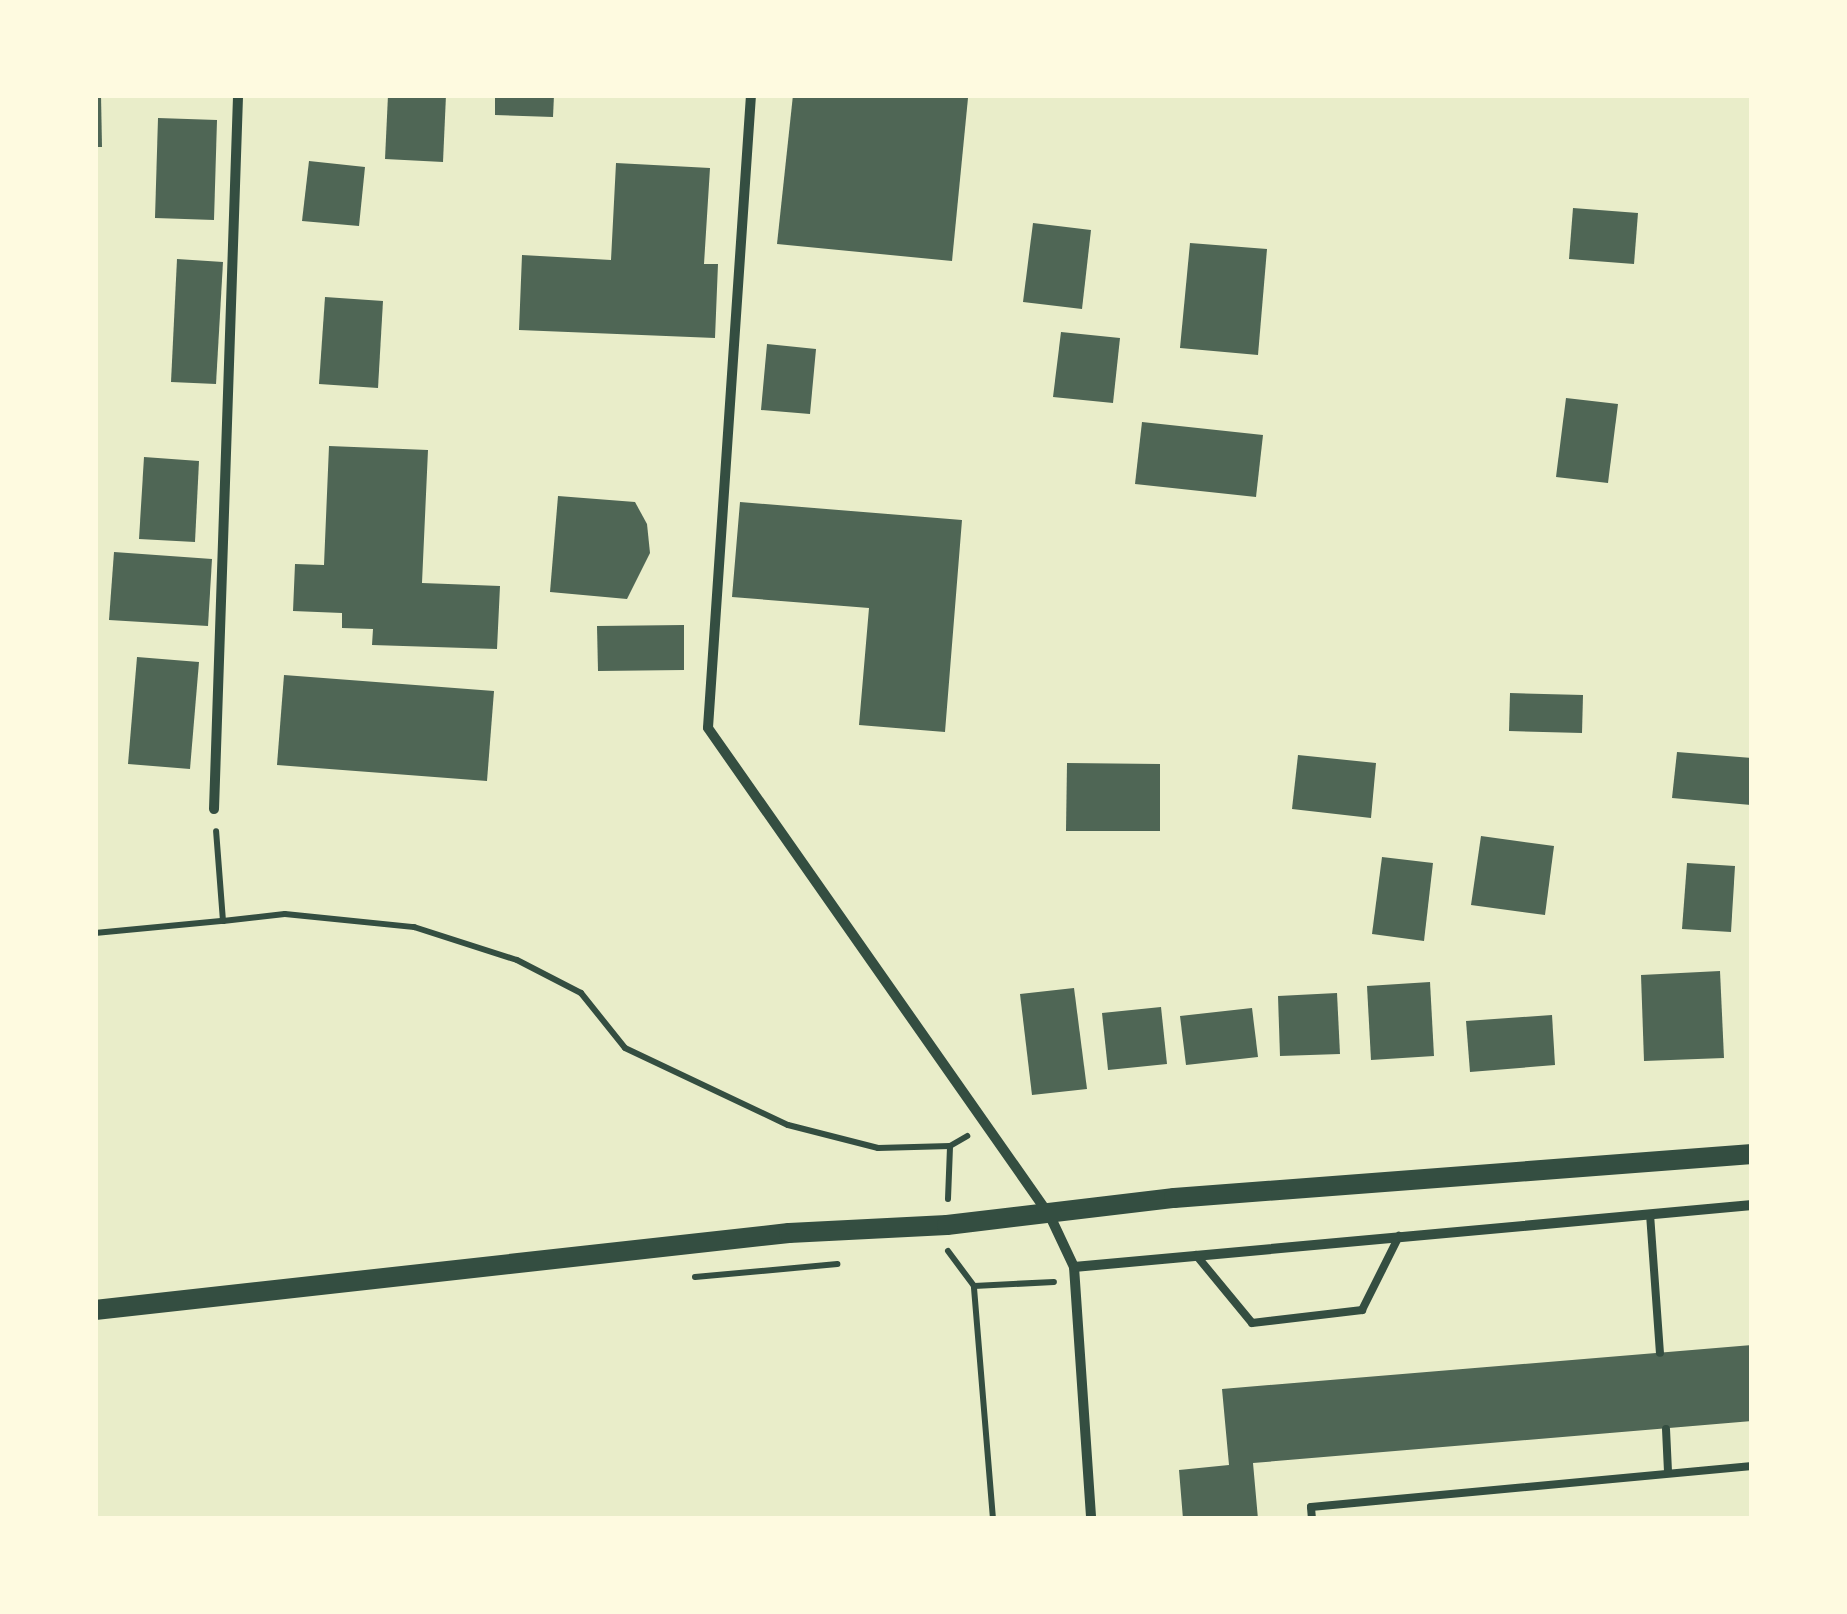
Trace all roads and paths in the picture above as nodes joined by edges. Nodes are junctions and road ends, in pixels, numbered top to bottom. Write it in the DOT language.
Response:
graph roads {
  1 [pos="238,95"];
  2 [pos="751,95"];
  3 [pos="214,808"];
  4 [pos="223,921"];
  5 [pos="95,933"];
  6 [pos="950,1146"];
  7 [pos="1752,1154"];
  8 [pos="1752,1206"];
  9 [pos="1650,1214"];
  10 [pos="1050,1216"];
  11 [pos="1400,1234"];
  12 [pos="1196,1255"];
  13 [pos="1074,1266"];
  14 [pos="1074,1281"];
  15 [pos="95,1310"];
  16 [pos="1660,1353"];
  17 [pos="1666,1428"];
  18 [pos="1752,1466"];
  19 [pos="1668,1471"];
  20 [pos="993,1519"];
  21 [pos="1091,1519"];
  22 [pos="1312,1519"];
  1 -- 3 [label="street"];
  2 -- 10 [label="street"];
  3 -- 4 [label="path"];
  4 -- 5 [label="path"];
  4 -- 6 [label="path"];
  7 -- 10 [label="main road"];
  8 -- 9 [label="street"];
  9 -- 11 [label="street"];
  9 -- 16 [label="lane"];
  10 -- 13 [label="street"];
  10 -- 15 [label="main road"];
  11 -- 12 [label="street"];
  11 -- 12 [label="lane"];
  12 -- 13 [label="street"];
  13 -- 14 [label="street"];
  14 -- 20 [label="path"];
  14 -- 21 [label="street"];
  17 -- 19 [label="lane"];
  18 -- 19 [label="lane"];
  19 -- 22 [label="lane"];
}
